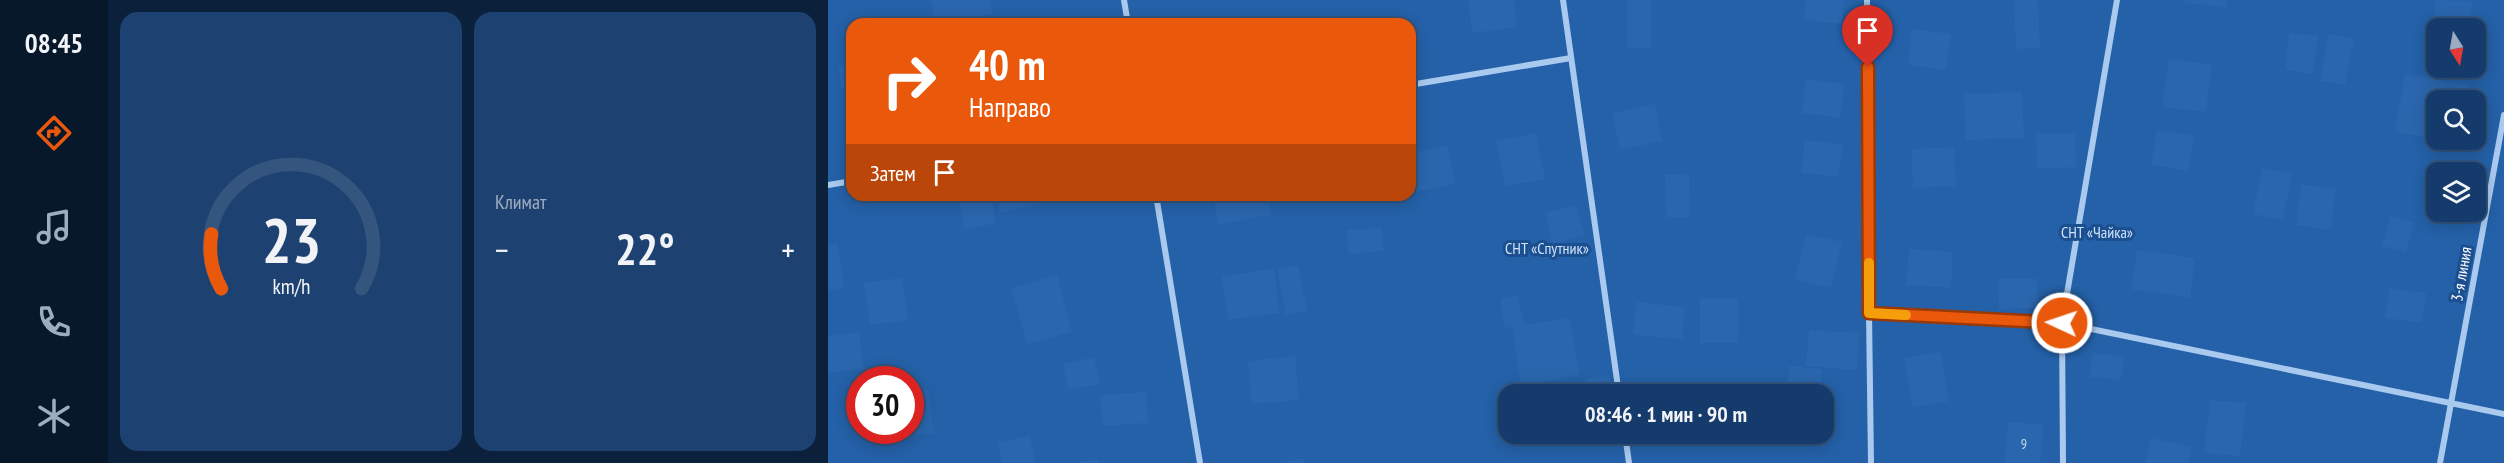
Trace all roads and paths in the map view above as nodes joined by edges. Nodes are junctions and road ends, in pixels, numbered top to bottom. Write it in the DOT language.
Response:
graph roads {
  1 [pos="1124,0"];
  2 [pos="1563,0"];
  3 [pos="1867,0"];
  4 [pos="2116,0"];
  5 [pos="1127,18"];
  6 [pos="1571,58"];
  7 [pos="1416,84"];
  8 [pos="2504,115"];
  9 [pos="846,182"];
  10 [pos="828,185"];
  11 [pos="1157,201"];
  12 [pos="1869,313"];
  13 [pos="2062,323"];
  14 [pos="1618,384"];
  15 [pos="2451,403"];
  16 [pos="2504,414"];
  17 [pos="1626,444"];
  18 [pos="1200,463"];
  19 [pos="1629,463"];
  20 [pos="1871,463"];
  21 [pos="2063,463"];
  22 [pos="2440,463"];
  1 -- 5 [label="street"];
  2 -- 6 [label="street"];
  3 -- 12 [label="street"];
  4 -- 13 [label="street"];
  6 -- 7 [label="street"];
  6 -- 14 [label="street"];
  8 -- 15 [label="street, 3-я линия"];
  9 -- 10 [label="street"];
  11 -- 18 [label="street"];
  12 -- 13 [label="street"];
  12 -- 20 [label="street"];
  13 -- 15 [label="street"];
  13 -- 21 [label="street"];
  15 -- 16 [label="street"];
  15 -- 22 [label="street, 3-я линия"];
  17 -- 19 [label="street"];
}
